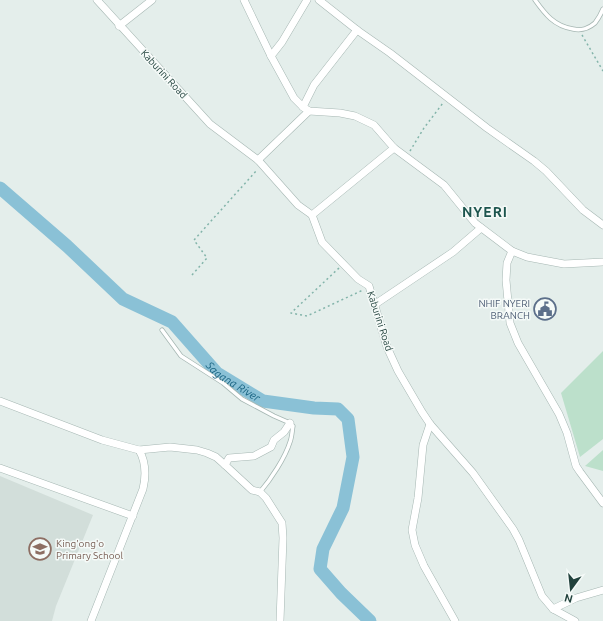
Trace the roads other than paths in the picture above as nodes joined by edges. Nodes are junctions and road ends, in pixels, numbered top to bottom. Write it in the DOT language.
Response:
graph roads {
  1 [pos="96,0"];
  2 [pos="152,0"];
  3 [pos="244,0"];
  4 [pos="307,0"];
  5 [pos="319,0"];
  6 [pos="535,0"];
  7 [pos="603,9"];
  8 [pos="119,26"];
  9 [pos="357,30"];
  10 [pos="271,56"];
  11 [pos="303,107"];
  12 [pos="309,111"];
  13 [pos="394,148"];
  14 [pos="260,162"];
  15 [pos="312,215"];
  16 [pos="603,225"];
  17 [pos="481,228"];
  18 [pos="512,251"];
  19 [pos="603,262"];
  20 [pos="374,305"];
  21 [pos="162,330"];
  22 [pos="0,400"];
  23 [pos="290,423"];
  24 [pos="430,424"];
  25 [pos="139,450"];
  26 [pos="225,465"];
  27 [pos="0,468"];
  28 [pos="260,492"];
  29 [pos="603,503"];
  30 [pos="133,516"];
  31 [pos="603,590"];
  32 [pos="553,609"];
  33 [pos="91,621"];
  34 [pos="280,621"];
  35 [pos="456,621"];
  36 [pos="575,621"];
  1 -- 8 [label="street, Kaburini Road"];
  2 -- 8 [label="street"];
  3 -- 10 [label="street"];
  4 -- 10 [label="street"];
  5 -- 9 [label="street"];
  6 -- 7 [label="lane"];
  8 -- 14 [label="street, Kaburini Road"];
  9 -- 11 [label="street"];
  9 -- 16 [label="street"];
  10 -- 11 [label="street"];
  11 -- 12 [label="street"];
  12 -- 13 [label="street"];
  12 -- 14 [label="street"];
  13 -- 15 [label="street"];
  13 -- 17 [label="street"];
  14 -- 15 [label="street, Kaburini Road"];
  15 -- 20 [label="street, Kaburini Road"];
  17 -- 18 [label="street"];
  17 -- 20 [label="street"];
  18 -- 19 [label="street"];
  18 -- 29 [label="street"];
  20 -- 24 [label="street, Kaburini Road"];
  21 -- 23 [label="lane"];
  22 -- 25 [label="street"];
  23 -- 26 [label="street"];
  23 -- 28 [label="lane"];
  24 -- 32 [label="street, Kaburini Road"];
  24 -- 35 [label="street"];
  25 -- 26 [label="street"];
  25 -- 30 [label="street"];
  26 -- 28 [label="street"];
  27 -- 30 [label="street"];
  28 -- 34 [label="street"];
  30 -- 33 [label="street"];
  31 -- 32 [label="street"];
  32 -- 36 [label="street, Kaburini Road"];
}
